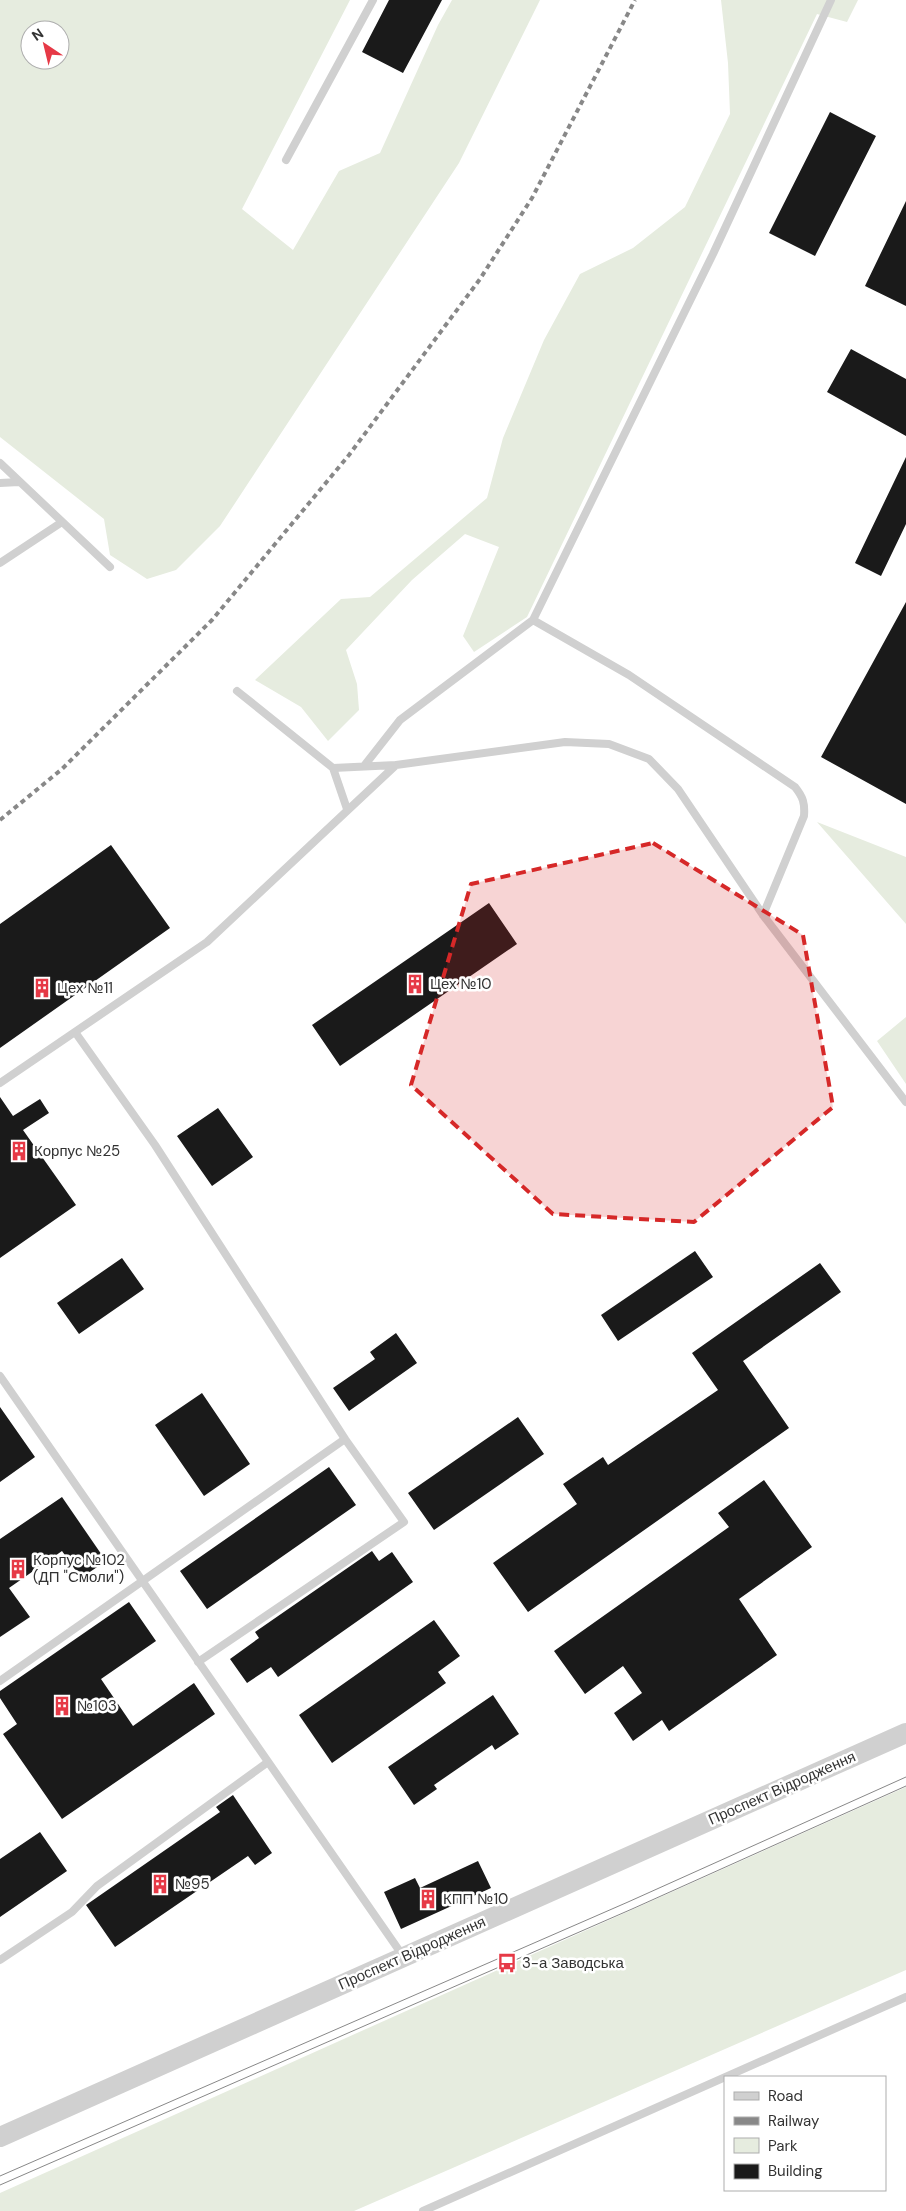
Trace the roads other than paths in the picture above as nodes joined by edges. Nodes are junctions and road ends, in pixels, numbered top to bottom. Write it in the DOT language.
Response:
graph roads {
  1 [pos="373,0"];
  2 [pos="831,0"];
  3 [pos="286,160"];
  4 [pos="0,463"];
  5 [pos="19,482"];
  6 [pos="0,483"];
  7 [pos="62,522"];
  8 [pos="0,563"];
  9 [pos="110,567"];
  10 [pos="533,620"];
  11 [pos="237,691"];
  12 [pos="396,765"];
  13 [pos="364,766"];
  14 [pos="333,768"];
  15 [pos="347,809"];
  16 [pos="763,915"];
  17 [pos="74,1032"];
  18 [pos="0,1083"];
  19 [pos="906,1102"];
  20 [pos="0,1376"];
  21 [pos="345,1440"];
  22 [pos="143,1582"];
  23 [pos="198,1662"];
  24 [pos="0,1681"];
  25 [pos="906,1733"];
  26 [pos="268,1762"];
  27 [pos="403,1956"];
  28 [pos="0,1960"];
  29 [pos="906,1997"];
  30 [pos="728,2076"];
  31 [pos="724,2078"];
  32 [pos="0,2138"];
  33 [pos="423,2211"];
  1 -- 3 [label="lane"];
  2 -- 10 [label="lane"];
  4 -- 5 [label="lane"];
  5 -- 6 [label="lane"];
  5 -- 7 [label="lane"];
  7 -- 8 [label="lane"];
  7 -- 9 [label="lane"];
  10 -- 13 [label="lane"];
  10 -- 16 [label="lane"];
  11 -- 14 [label="lane"];
  12 -- 13 [label="lane"];
  12 -- 15 [label="lane"];
  12 -- 16 [label="lane"];
  13 -- 14 [label="lane"];
  14 -- 15 [label="lane"];
  15 -- 17 [label="lane"];
  16 -- 19 [label="lane"];
  17 -- 18 [label="lane"];
  17 -- 21 [label="lane"];
  20 -- 22 [label="lane"];
  21 -- 22 [label="lane"];
  21 -- 23 [label="lane"];
  22 -- 23 [label="lane"];
  22 -- 24 [label="lane"];
  23 -- 26 [label="lane"];
  25 -- 27 [label="street, Проспект Відродження"];
  26 -- 27 [label="lane"];
  26 -- 28 [label="lane"];
  27 -- 32 [label="street, Проспект Відродження"];
  29 -- 30 [label="lane"];
  31 -- 33 [label="lane"];
}
